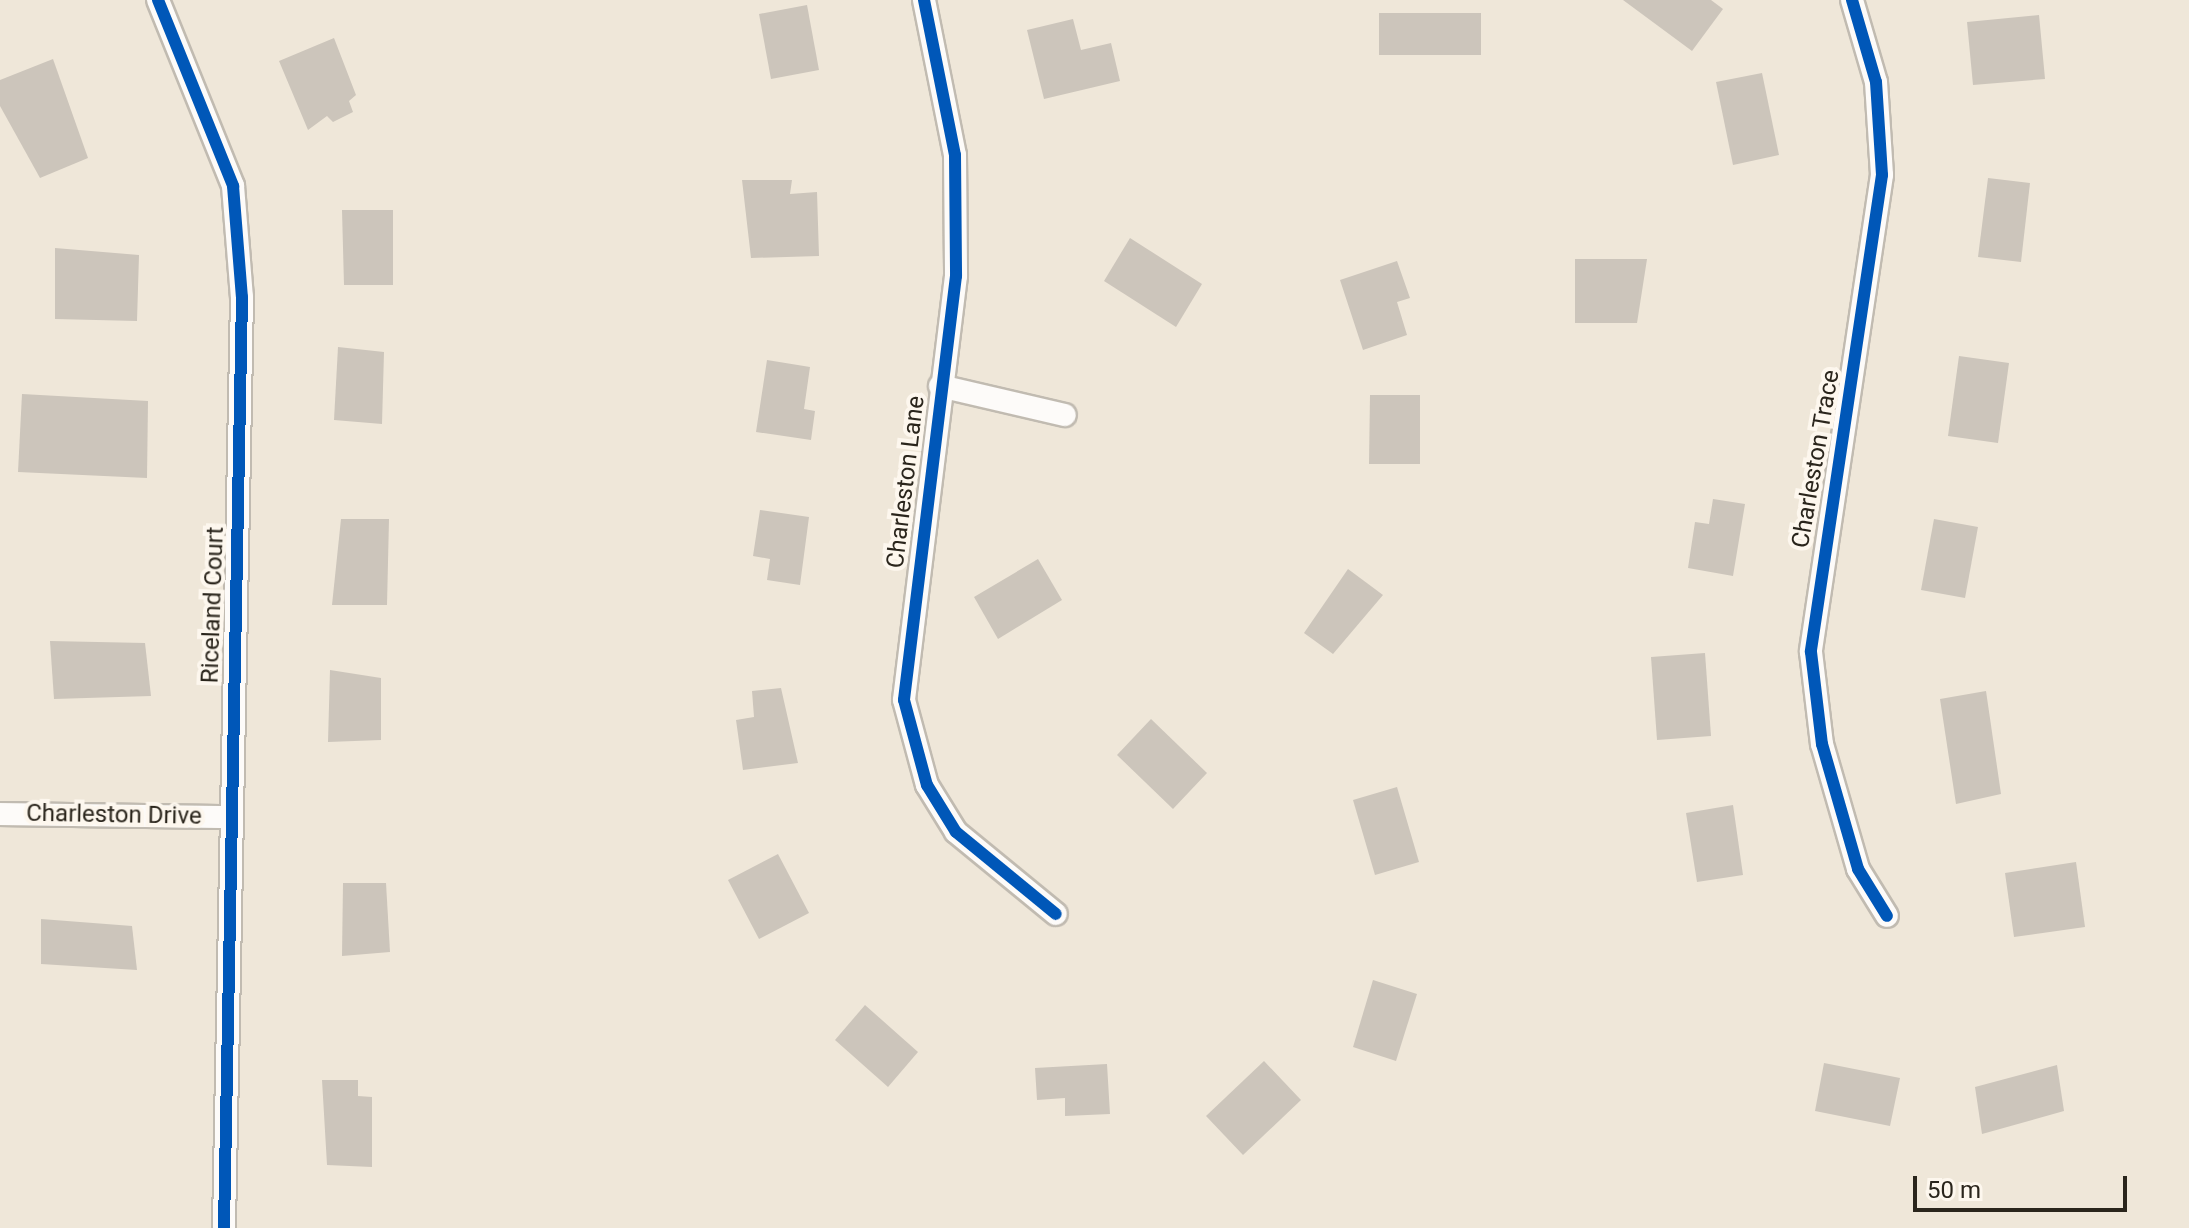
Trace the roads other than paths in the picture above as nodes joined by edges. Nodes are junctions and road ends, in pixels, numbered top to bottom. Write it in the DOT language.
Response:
graph roads {
  1 [pos="158,0"];
  2 [pos="924,0"];
  3 [pos="1852,0"];
  4 [pos="940,386"];
  5 [pos="1065,415"];
  6 [pos="0,814"];
  7 [pos="227,817"];
  8 [pos="1056,914"];
  9 [pos="1887,916"];
  10 [pos="224,1228"];
  1 -- 7 [label="street, Riceland Court"];
  2 -- 4 [label="street, Charleston Lane"];
  3 -- 9 [label="street, Charleston Trace"];
  4 -- 5 [label="street"];
  4 -- 8 [label="street, Charleston Lane"];
  6 -- 7 [label="street, Charleston Drive"];
  7 -- 10 [label="street, Riceland Court"];
}
